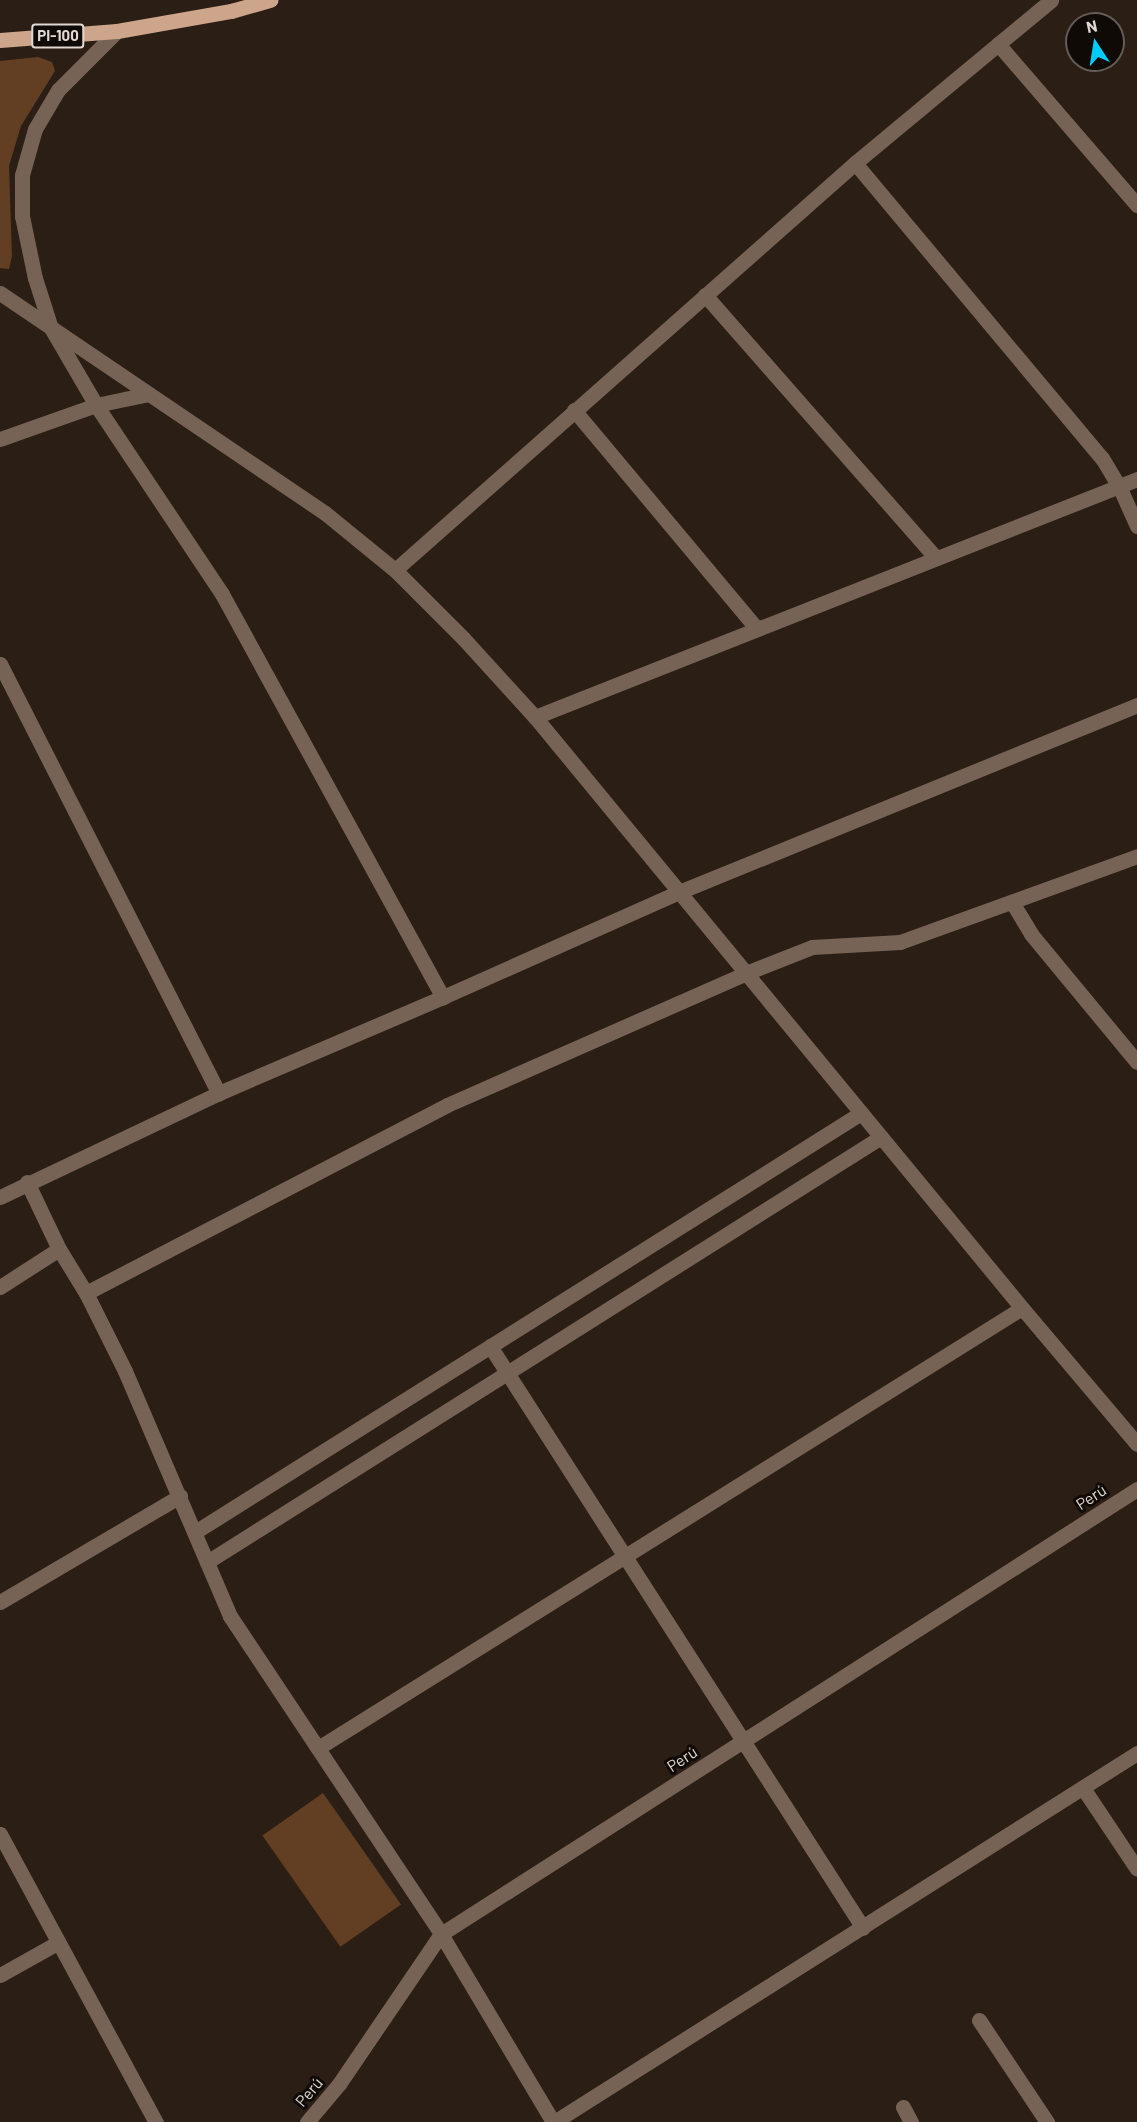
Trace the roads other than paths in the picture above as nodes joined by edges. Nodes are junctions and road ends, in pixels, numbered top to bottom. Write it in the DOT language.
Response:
graph roads {
  1 [pos="270,0"];
  2 [pos="1051,0"];
  3 [pos="117,31"];
  4 [pos="0,40"];
  5 [pos="998,44"];
  6 [pos="855,163"];
  7 [pos="1137,205"];
  8 [pos="0,293"];
  9 [pos="705,295"];
  10 [pos="51,328"];
  11 [pos="148,394"];
  12 [pos="96,405"];
  13 [pos="574,411"];
  14 [pos="0,439"];
  15 [pos="1137,479"];
  16 [pos="1119,486"];
  17 [pos="1137,526"];
  18 [pos="936,558"];
  19 [pos="395,570"];
  20 [pos="756,628"];
  21 [pos="0,664"];
  22 [pos="1137,705"];
  23 [pos="535,717"];
  24 [pos="1137,856"];
  25 [pos="679,891"];
  26 [pos="1012,902"];
  27 [pos="747,973"];
  28 [pos="443,997"];
  29 [pos="1137,1062"];
  30 [pos="219,1093"];
  31 [pos="861,1113"];
  32 [pos="881,1137"];
  33 [pos="27,1182"];
  34 [pos="0,1197"];
  35 [pos="59,1249"];
  36 [pos="0,1287"];
  37 [pos="86,1293"];
  38 [pos="1022,1308"];
  39 [pos="490,1346"];
  40 [pos="507,1372"];
  41 [pos="1137,1444"];
  42 [pos="1137,1489"];
  43 [pos="180,1496"];
  44 [pos="195,1532"];
  45 [pos="625,1556"];
  46 [pos="207,1562"];
  47 [pos="0,1602"];
  48 [pos="743,1741"];
  49 [pos="318,1748"];
  50 [pos="1137,1753"];
  51 [pos="1083,1788"];
  52 [pos="0,1834"];
  53 [pos="1137,1869"];
  54 [pos="863,1928"];
  55 [pos="441,1934"];
  56 [pos="57,1943"];
  57 [pos="0,1975"];
  58 [pos="979,2020"];
  59 [pos="903,2107"];
  60 [pos="156,2122"];
  61 [pos="307,2122"];
  62 [pos="553,2122"];
  63 [pos="911,2122"];
  64 [pos="1047,2122"];
  1 -- 3 [label="main road, PI-100"];
  2 -- 5 [label="street"];
  3 -- 4 [label="main road, PI-100"];
  3 -- 10 [label="street"];
  5 -- 6 [label="street"];
  5 -- 7 [label="street"];
  6 -- 9 [label="street"];
  6 -- 16 [label="street"];
  8 -- 10 [label="street"];
  9 -- 13 [label="street"];
  9 -- 18 [label="street"];
  10 -- 11 [label="street"];
  10 -- 12 [label="street"];
  11 -- 12 [label="street"];
  11 -- 19 [label="street"];
  12 -- 14 [label="street"];
  12 -- 28 [label="street"];
  13 -- 19 [label="street"];
  13 -- 20 [label="street"];
  15 -- 16 [label="street"];
  16 -- 17 [label="street"];
  16 -- 18 [label="street"];
  18 -- 20 [label="street"];
  19 -- 23 [label="street"];
  20 -- 23 [label="street"];
  21 -- 30 [label="street"];
  22 -- 25 [label="street"];
  23 -- 25 [label="street"];
  24 -- 26 [label="street"];
  25 -- 27 [label="street"];
  25 -- 28 [label="street"];
  26 -- 27 [label="street"];
  26 -- 29 [label="street"];
  27 -- 31 [label="street"];
  27 -- 37 [label="street"];
  28 -- 30 [label="street"];
  30 -- 33 [label="street"];
  31 -- 32 [label="street"];
  31 -- 39 [label="street"];
  32 -- 38 [label="street"];
  32 -- 40 [label="street"];
  33 -- 34 [label="street"];
  33 -- 35 [label="street"];
  35 -- 36 [label="street"];
  35 -- 37 [label="street"];
  37 -- 43 [label="street"];
  38 -- 41 [label="street"];
  38 -- 45 [label="street"];
  39 -- 40 [label="street"];
  39 -- 44 [label="street"];
  40 -- 45 [label="street"];
  40 -- 46 [label="street"];
  42 -- 48 [label="street, Perú"];
  43 -- 44 [label="street"];
  43 -- 47 [label="street"];
  44 -- 46 [label="street"];
  45 -- 48 [label="street"];
  45 -- 49 [label="street"];
  46 -- 49 [label="street"];
  48 -- 54 [label="street"];
  48 -- 55 [label="street, Perú"];
  49 -- 55 [label="street"];
  50 -- 51 [label="street"];
  51 -- 53 [label="street"];
  51 -- 54 [label="street"];
  52 -- 56 [label="street"];
  54 -- 62 [label="street"];
  55 -- 61 [label="street, Perú"];
  55 -- 62 [label="street"];
  56 -- 57 [label="street"];
  56 -- 60 [label="street"];
  58 -- 64 [label="street"];
  59 -- 63 [label="street"];
}
